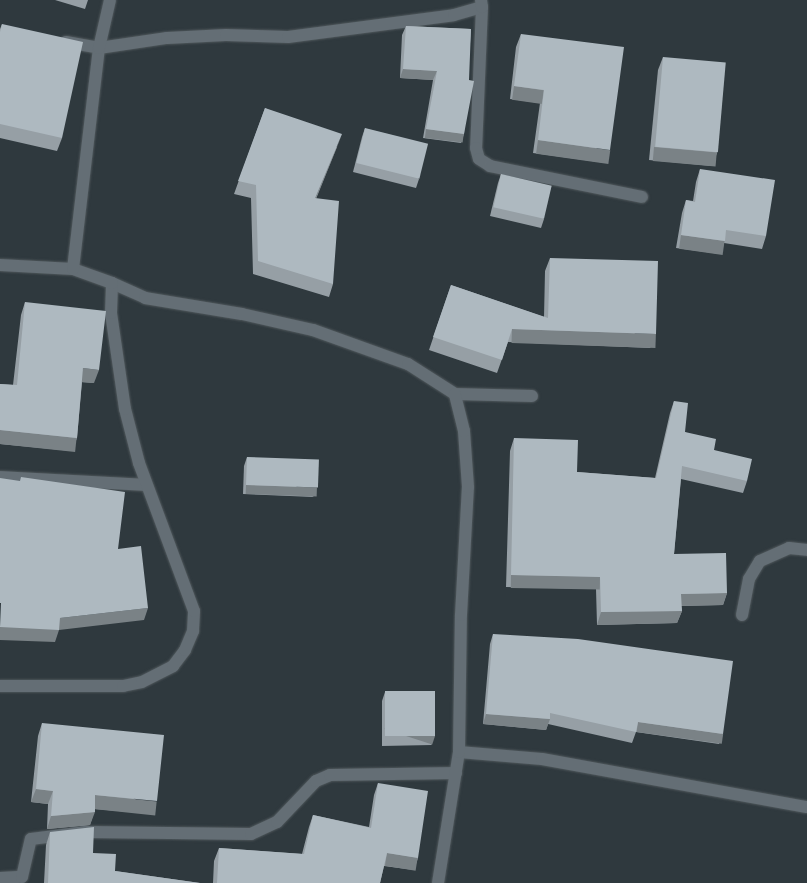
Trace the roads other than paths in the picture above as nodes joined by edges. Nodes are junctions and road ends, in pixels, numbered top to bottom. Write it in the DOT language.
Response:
graph roads {
  1 [pos="110,0"];
  2 [pos="482,4"];
  3 [pos="53,39"];
  4 [pos="99,48"];
  5 [pos="642,197"];
  6 [pos="0,265"];
  7 [pos="73,269"];
  8 [pos="112,283"];
  9 [pos="455,394"];
  10 [pos="532,396"];
  11 [pos="0,477"];
  12 [pos="146,485"];
  13 [pos="807,550"];
  14 [pos="742,615"];
  15 [pos="0,686"];
  16 [pos="459,752"];
  17 [pos="456,773"];
  18 [pos="807,806"];
  19 [pos="0,878"];
  20 [pos="438,883"];
  1 -- 4 [label="street"];
  2 -- 4 [label="street"];
  2 -- 5 [label="street"];
  3 -- 4 [label="street"];
  4 -- 7 [label="street"];
  6 -- 7 [label="street"];
  7 -- 8 [label="street"];
  8 -- 9 [label="street"];
  8 -- 12 [label="street"];
  9 -- 10 [label="street"];
  9 -- 16 [label="street"];
  11 -- 12 [label="street"];
  12 -- 15 [label="street"];
  13 -- 14 [label="street"];
  16 -- 17 [label="street"];
  16 -- 18 [label="street"];
  17 -- 19 [label="street"];
  17 -- 20 [label="street"];
}
